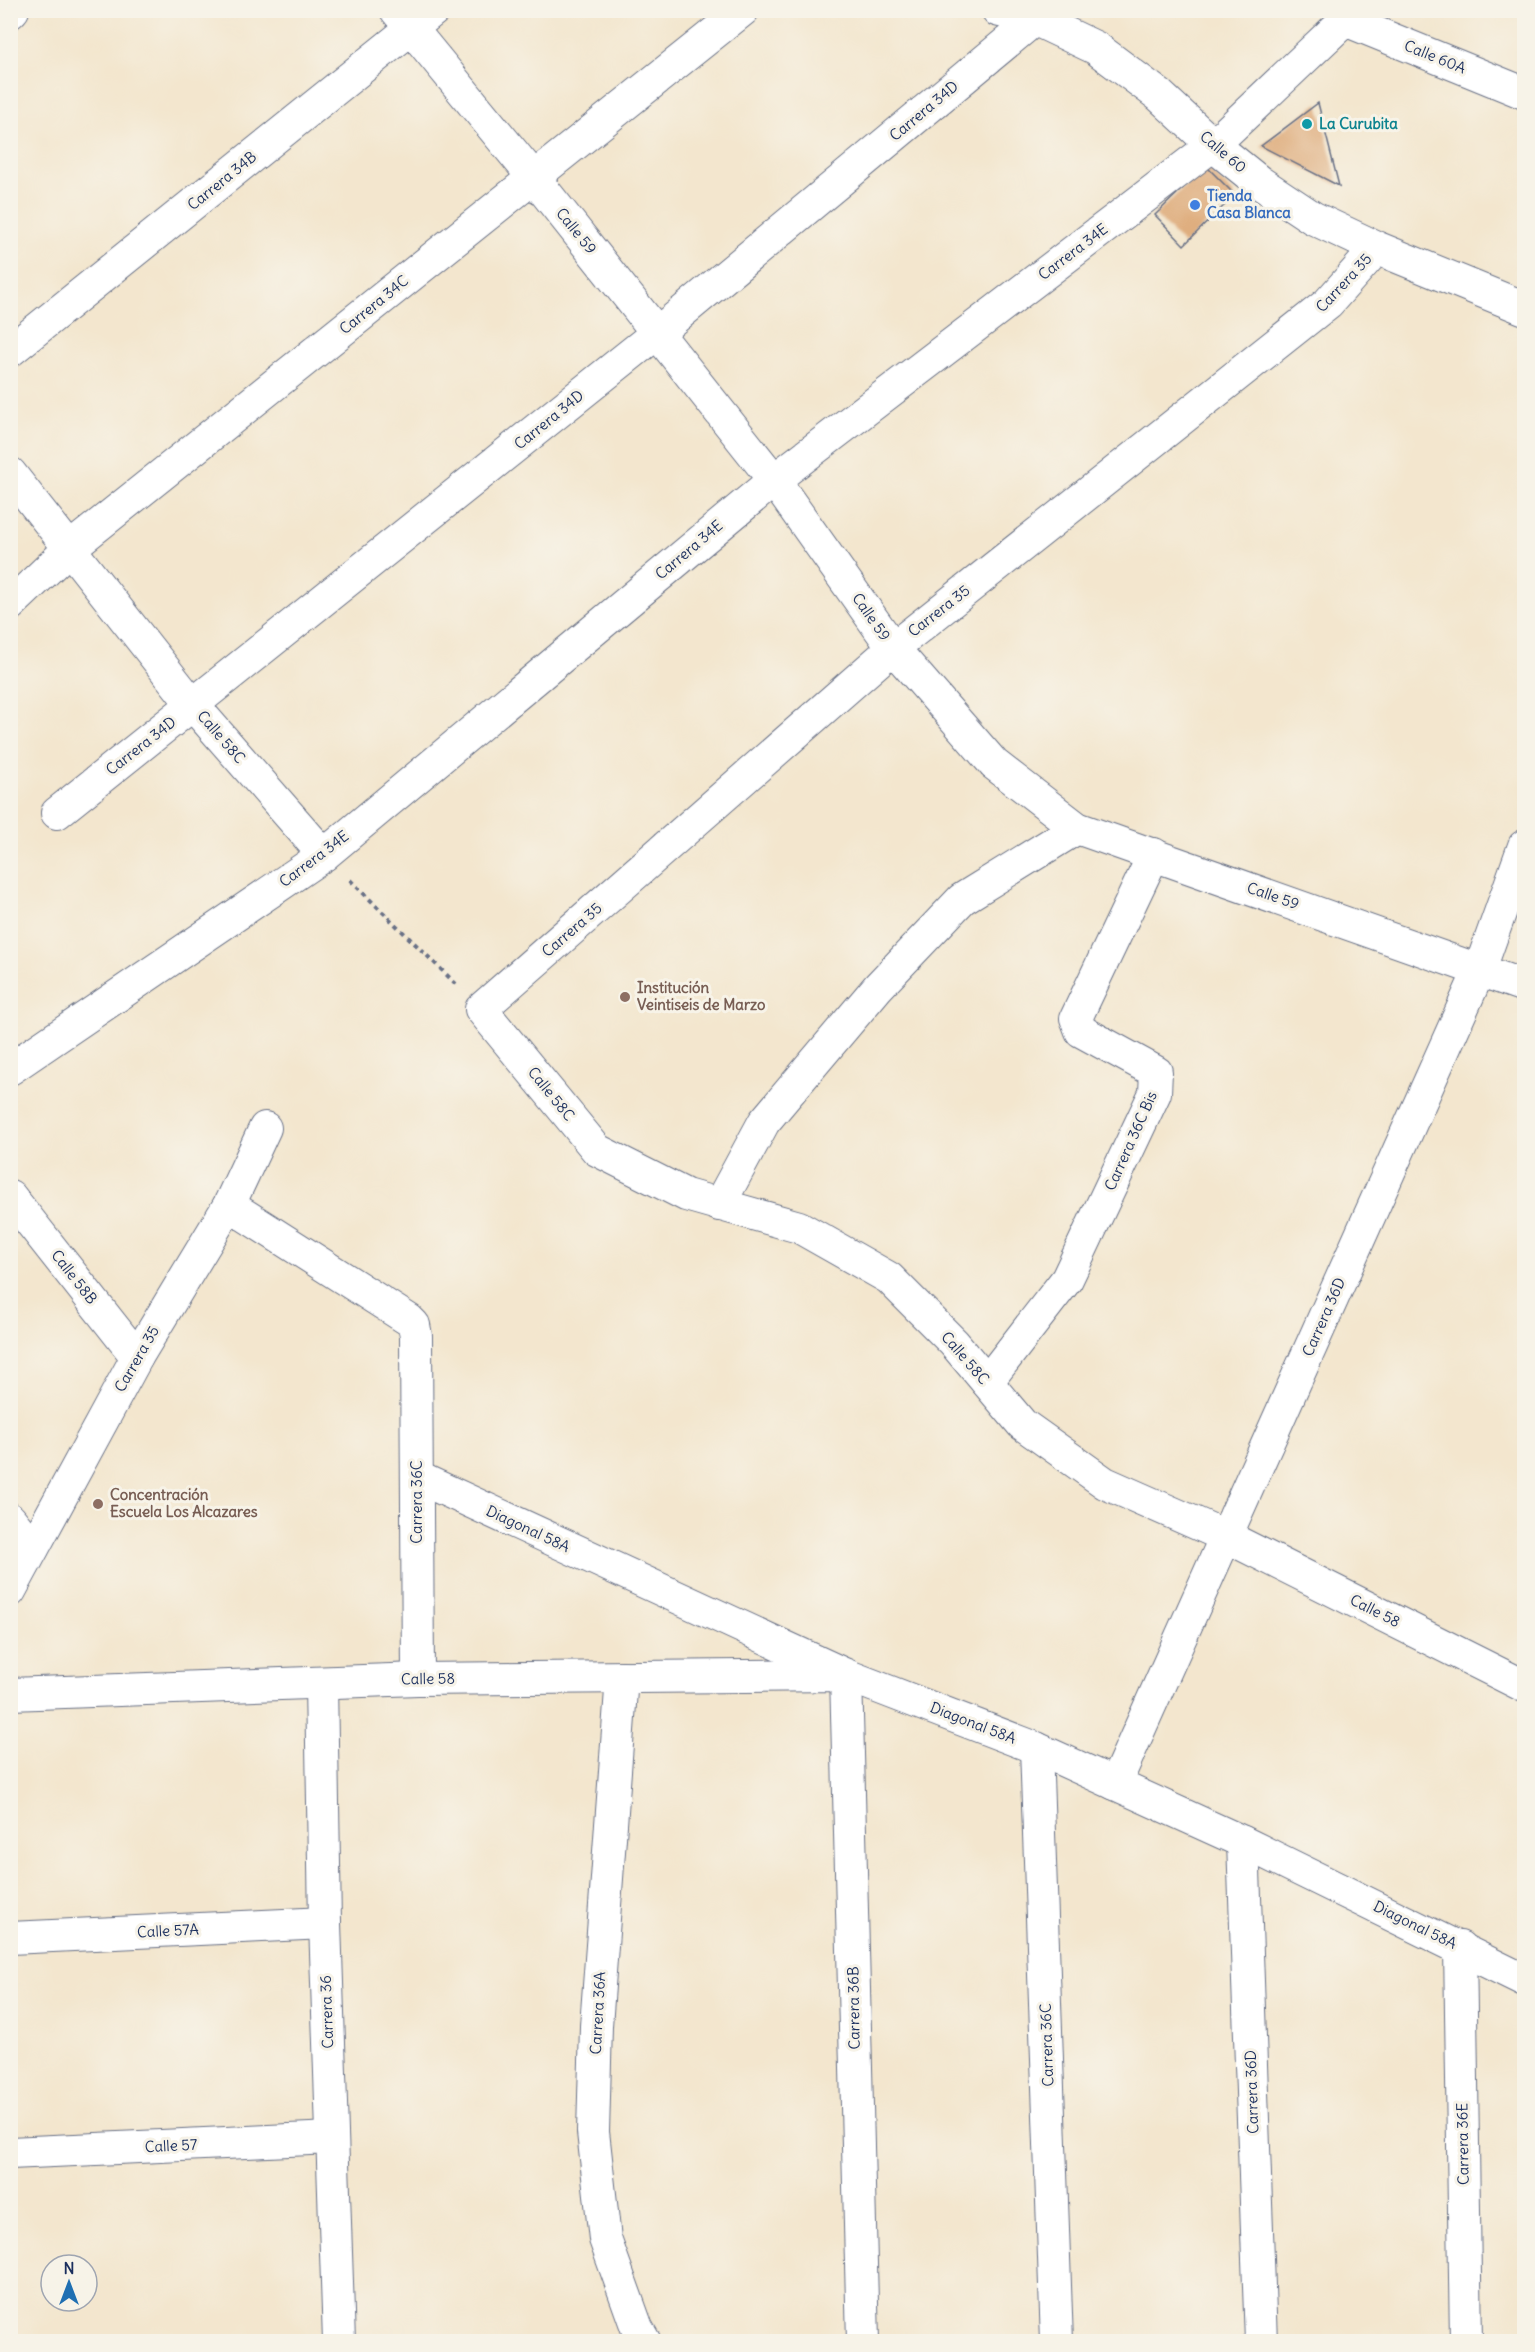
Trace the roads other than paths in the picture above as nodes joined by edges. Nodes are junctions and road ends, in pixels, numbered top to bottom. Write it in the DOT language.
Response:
graph roads {
  1 [pos="742,10"];
  2 [pos="998,10"];
  3 [pos="1348,15"];
  4 [pos="414,17"];
  5 [pos="1035,20"];
  6 [pos="1524,93"];
  7 [pos="1213,146"];
  8 [pos="534,178"];
  9 [pos="1377,248"];
  10 [pos="1524,308"];
  11 [pos="657,333"];
  12 [pos="10,351"];
  13 [pos="10,473"];
  14 [pos="774,480"];
  15 [pos="70,548"];
  16 [pos="10,605"];
  17 [pos="893,648"];
  18 [pos="193,705"];
  19 [pos="57,813"];
  20 [pos="1077,828"];
  21 [pos="1524,846"];
  22 [pos="1154,854"];
  23 [pos="324,855"];
  24 [pos="1480,969"];
  25 [pos="1524,986"];
  26 [pos="481,1009"];
  27 [pos="10,1069"];
  28 [pos="265,1128"];
  29 [pos="10,1196"];
  30 [pos="229,1205"];
  31 [pos="719,1205"];
  32 [pos="137,1358"];
  33 [pos="987,1382"];
  34 [pos="417,1477"];
  35 [pos="10,1519"];
  36 [pos="1225,1536"];
  37 [pos="33,1548"];
  38 [pos="10,1591"];
  39 [pos="846,1674"];
  40 [pos="622,1677"];
  41 [pos="418,1678"];
  42 [pos="321,1683"];
  43 [pos="1524,1686"];
  44 [pos="10,1694"];
  45 [pos="1036,1748"];
  46 [pos="1115,1784"];
  47 [pos="1243,1842"];
  48 [pos="325,1923"];
  49 [pos="10,1938"];
  50 [pos="1460,1947"];
  51 [pos="1524,1980"];
  52 [pos="331,2138"];
  53 [pos="10,2153"];
  54 [pos="339,2342"];
  55 [pos="645,2342"];
  56 [pos="863,2342"];
  57 [pos="1057,2342"];
  58 [pos="1261,2342"];
  59 [pos="1466,2342"];
  1 -- 8 [label="street, Carrera 34C"];
  2 -- 5 [label="street, Calle 60"];
  3 -- 6 [label="street, Calle 60A"];
  3 -- 7 [label="street, Carrera 34E"];
  4 -- 8 [label="street, Calle 59"];
  4 -- 12 [label="street, Carrera 34B"];
  5 -- 7 [label="street, Calle 60"];
  5 -- 11 [label="street, Carrera 34D"];
  7 -- 9 [label="street, Calle 60"];
  7 -- 14 [label="street, Carrera 34E"];
  8 -- 11 [label="street, Calle 59"];
  8 -- 15 [label="street, Carrera 34C"];
  9 -- 10 [label="street, Calle 60"];
  9 -- 17 [label="street, Carrera 35"];
  11 -- 14 [label="street, Calle 59"];
  11 -- 18 [label="street, Carrera 34D"];
  13 -- 15 [label="street, Calle 58C"];
  14 -- 17 [label="street, Calle 59"];
  14 -- 23 [label="street, Carrera 34E"];
  15 -- 16 [label="street, Carrera 34C"];
  15 -- 18 [label="street, Calle 58C"];
  17 -- 20 [label="street, Calle 59"];
  17 -- 26 [label="street, Carrera 35"];
  18 -- 19 [label="street, Carrera 34D"];
  18 -- 23 [label="street, Calle 58C"];
  20 -- 22 [label="street, Calle 59"];
  20 -- 31 [label="street"];
  21 -- 24 [label="street, Carrera 36D"];
  22 -- 24 [label="street, Calle 59"];
  22 -- 33 [label="street, Carrera 36C Bis"];
  23 -- 27 [label="street, Carrera 34E"];
  24 -- 25 [label="street, Calle 59"];
  24 -- 36 [label="street, Carrera 36D"];
  26 -- 31 [label="street, Calle 58C"];
  28 -- 30 [label="street, Carrera 35"];
  29 -- 32 [label="street, Calle 58B"];
  30 -- 32 [label="street, Carrera 35"];
  30 -- 34 [label="street, Carrera 36C"];
  31 -- 33 [label="street, Calle 58C"];
  32 -- 37 [label="street, Carrera 35"];
  33 -- 36 [label="street, Calle 58C"];
  34 -- 39 [label="street, Diagonal 58A"];
  34 -- 41 [label="street, Carrera 36C"];
  35 -- 37 [label="street"];
  36 -- 43 [label="street, Calle 58"];
  36 -- 46 [label="street, Carrera 36D"];
  37 -- 38 [label="street, Carrera 35"];
  39 -- 40 [label="street, Calle 58"];
  39 -- 45 [label="street, Diagonal 58A"];
  39 -- 56 [label="street, Carrera 36B"];
  40 -- 41 [label="street, Calle 58"];
  40 -- 55 [label="street, Carrera 36A"];
  41 -- 42 [label="street, Calle 58"];
  42 -- 44 [label="street, Calle 58"];
  42 -- 48 [label="street, Carrera 36"];
  45 -- 46 [label="street, Diagonal 58A"];
  45 -- 57 [label="street, Carrera 36C"];
  46 -- 47 [label="street, Diagonal 58A"];
  47 -- 50 [label="street, Diagonal 58A"];
  47 -- 58 [label="street, Carrera 36D"];
  48 -- 49 [label="street, Calle 57A"];
  48 -- 52 [label="street, Carrera 36"];
  50 -- 51 [label="street, Diagonal 58A"];
  50 -- 59 [label="street, Carrera 36E"];
  52 -- 53 [label="street, Calle 57"];
  52 -- 54 [label="street, Carrera 36"];
}
